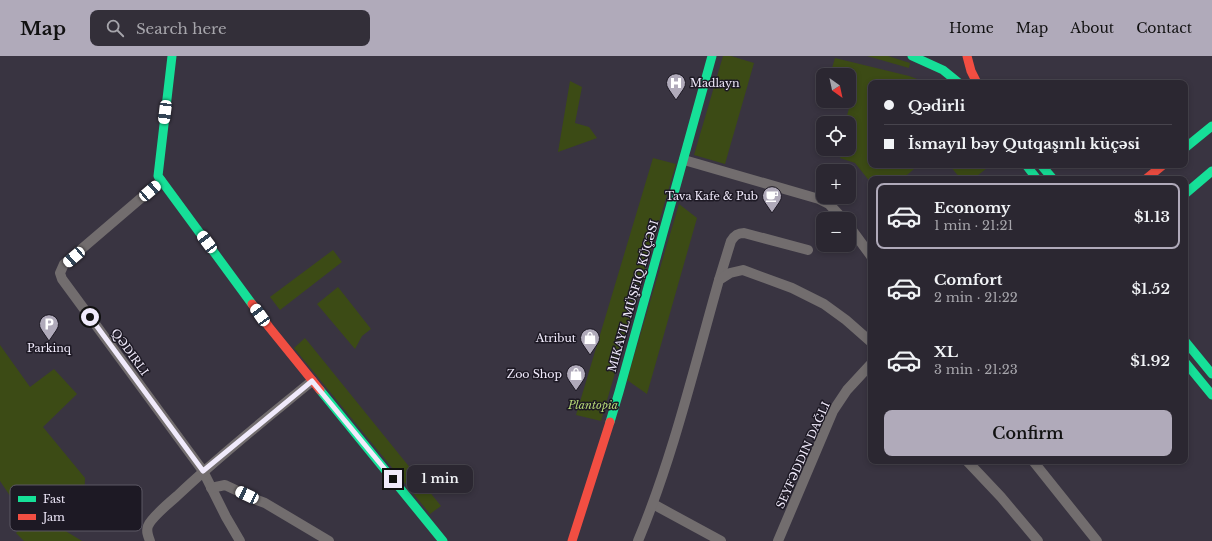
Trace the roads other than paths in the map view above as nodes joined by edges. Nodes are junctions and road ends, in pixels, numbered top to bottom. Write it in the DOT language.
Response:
graph roads {
  1 [pos="172,56"];
  2 [pos="712,56"];
  3 [pos="912,56"];
  4 [pos="967,56"];
  5 [pos="978,57"];
  6 [pos="956,80"];
  7 [pos="976,80"];
  8 [pos="978,80"];
  9 [pos="1212,126"];
  10 [pos="1188,146"];
  11 [pos="684,160"];
  12 [pos="1028,168"];
  13 [pos="1044,168"];
  14 [pos="1159,168"];
  15 [pos="1212,171"];
  16 [pos="1035,176"];
  17 [pos="1050,176"];
  18 [pos="1150,176"];
  19 [pos="161,181"];
  20 [pos="1188,191"];
  21 [pos="837,212"];
  22 [pos="856,236"];
  23 [pos="808,250"];
  24 [pos="868,252"];
  25 [pos="720,280"];
  26 [pos="868,339"];
  27 [pos="1188,345"];
  28 [pos="1188,366"];
  29 [pos="868,367"];
  30 [pos="1212,374"];
  31 [pos="312,381"];
  32 [pos="1212,395"];
  33 [pos="970,464"];
  34 [pos="1035,464"];
  35 [pos="203,471"];
  36 [pos="211,488"];
  37 [pos="653,504"];
  38 [pos="150,541"];
  39 [pos="240,541"];
  40 [pos="329,541"];
  41 [pos="443,541"];
  42 [pos="572,541"];
  43 [pos="638,541"];
  44 [pos="721,541"];
  45 [pos="778,541"];
  46 [pos="1038,541"];
  47 [pos="1097,541"];
  1 -- 19 [label="main road"];
  2 -- 11 [label="main road"];
  3 -- 6 [label="main road"];
  4 -- 7 [label="main road"];
  5 -- 8 [label="main road"];
  9 -- 10 [label="main road"];
  11 -- 21 [label="street"];
  11 -- 42 [label="main road"];
  12 -- 16 [label="main road"];
  13 -- 17 [label="main road"];
  14 -- 18 [label="main road"];
  15 -- 20 [label="main road"];
  19 -- 31 [label="main road"];
  19 -- 35 [label="street, QƏDIRLI"];
  22 -- 24 [label="street"];
  23 -- 25 [label="street"];
  25 -- 26 [label="street"];
  25 -- 37 [label="street"];
  27 -- 30 [label="main road"];
  28 -- 32 [label="main road"];
  29 -- 45 [label="street"];
  31 -- 35 [label="street"];
  31 -- 41 [label="main road"];
  33 -- 46 [label="street"];
  34 -- 47 [label="street"];
  35 -- 36 [label="street, QƏDIRLI"];
  35 -- 38 [label="street"];
  36 -- 39 [label="street, QƏDIRLI"];
  36 -- 40 [label="street"];
  37 -- 43 [label="street"];
  37 -- 44 [label="street"];
}
